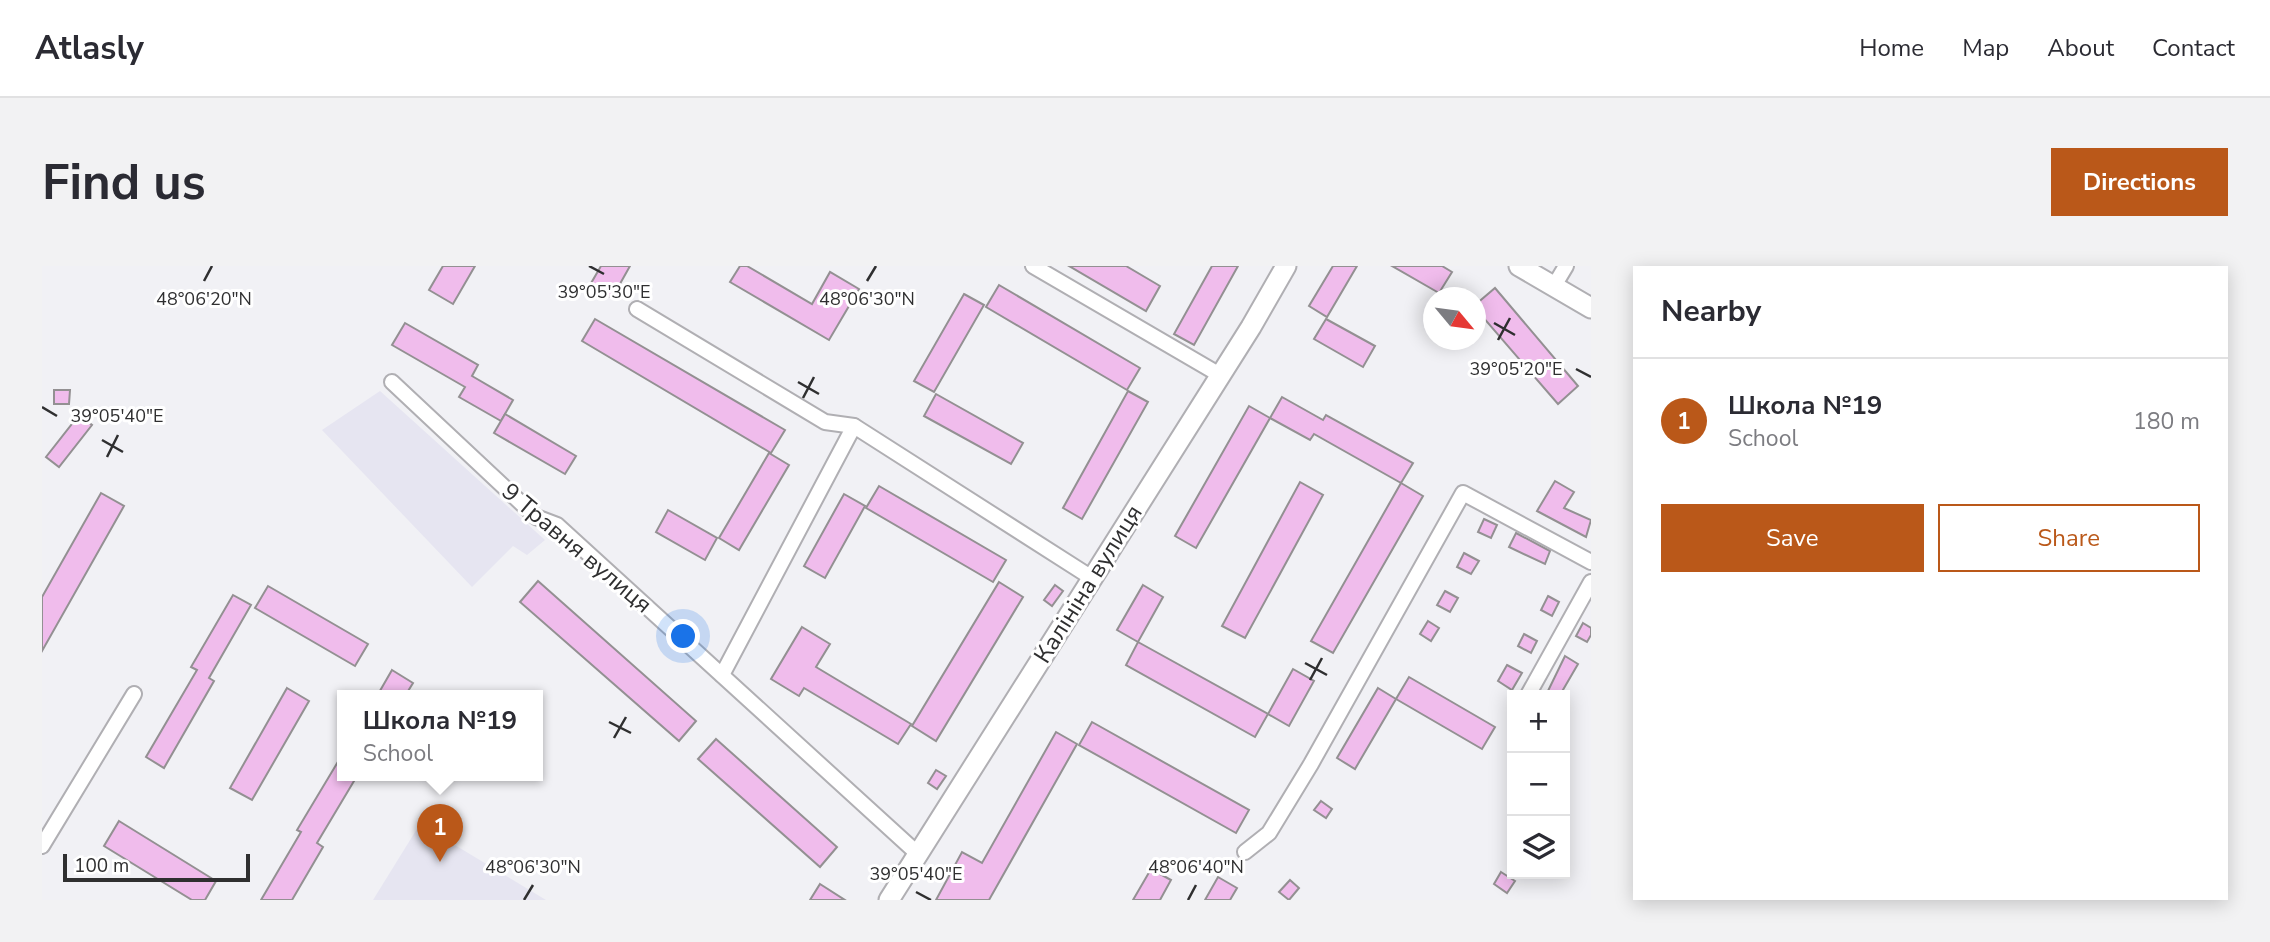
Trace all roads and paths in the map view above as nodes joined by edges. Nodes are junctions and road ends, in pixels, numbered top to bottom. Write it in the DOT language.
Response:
graph roads {
  1 [pos="1033,266"];
  2 [pos="1286,266"];
  3 [pos="1519,266"];
  4 [pos="1566,266"];
  5 [pos="1553,286"];
  6 [pos="1591,308"];
  7 [pos="637,309"];
  8 [pos="1220,375"];
  9 [pos="392,382"];
  10 [pos="854,426"];
  11 [pos="1591,562"];
  12 [pos="1092,578"];
  13 [pos="1591,582"];
  14 [pos="722,676"];
  15 [pos="1531,690"];
  16 [pos="134,694"];
  17 [pos="42,846"];
  18 [pos="1245,852"];
  19 [pos="918,854"];
  20 [pos="889,900"];
  1 -- 8 [label="street"];
  2 -- 8 [label="street, Калініна вулиця"];
  3 -- 5 [label="street"];
  4 -- 5 [label="street"];
  5 -- 6 [label="street"];
  7 -- 10 [label="street"];
  8 -- 12 [label="street, Калініна вулиця"];
  9 -- 14 [label="street, 9 Травня вулиця"];
  10 -- 12 [label="street"];
  10 -- 14 [label="street"];
  11 -- 18 [label="street"];
  12 -- 19 [label="street, Калініна вулиця"];
  13 -- 15 [label="street"];
  14 -- 19 [label="street, 9 Травня вулиця"];
  16 -- 17 [label="street"];
  19 -- 20 [label="street, Калініна вулиця"];
}
